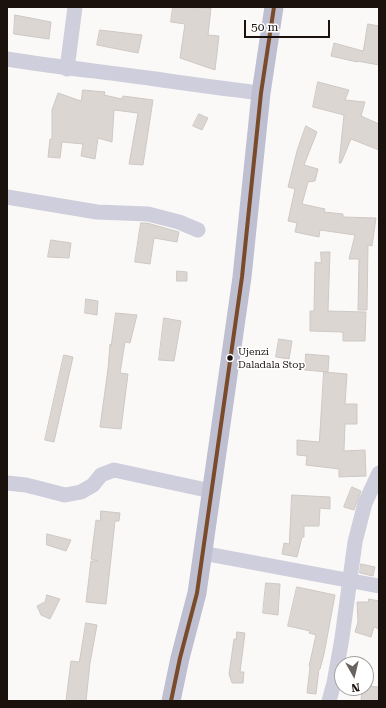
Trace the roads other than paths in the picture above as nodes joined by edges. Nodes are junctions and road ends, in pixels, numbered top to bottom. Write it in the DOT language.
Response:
graph roads {
  1 [pos="75,7"];
  2 [pos="274,7"];
  3 [pos="7,59"];
  4 [pos="68,69"];
  5 [pos="261,93"];
  6 [pos="7,197"];
  7 [pos="198,230"];
  8 [pos="379,473"];
  9 [pos="7,483"];
  10 [pos="211,491"];
  11 [pos="202,553"];
  12 [pos="350,581"];
  13 [pos="379,586"];
  14 [pos="171,701"];
  15 [pos="329,701"];
  1 -- 4 [label="street"];
  2 -- 5 [label="main road"];
  3 -- 4 [label="street"];
  4 -- 5 [label="street"];
  5 -- 10 [label="main road"];
  6 -- 7 [label="street"];
  8 -- 12 [label="street"];
  9 -- 10 [label="street"];
  10 -- 11 [label="main road"];
  11 -- 12 [label="street"];
  11 -- 14 [label="main road"];
  12 -- 13 [label="street"];
  12 -- 15 [label="street"];
}
